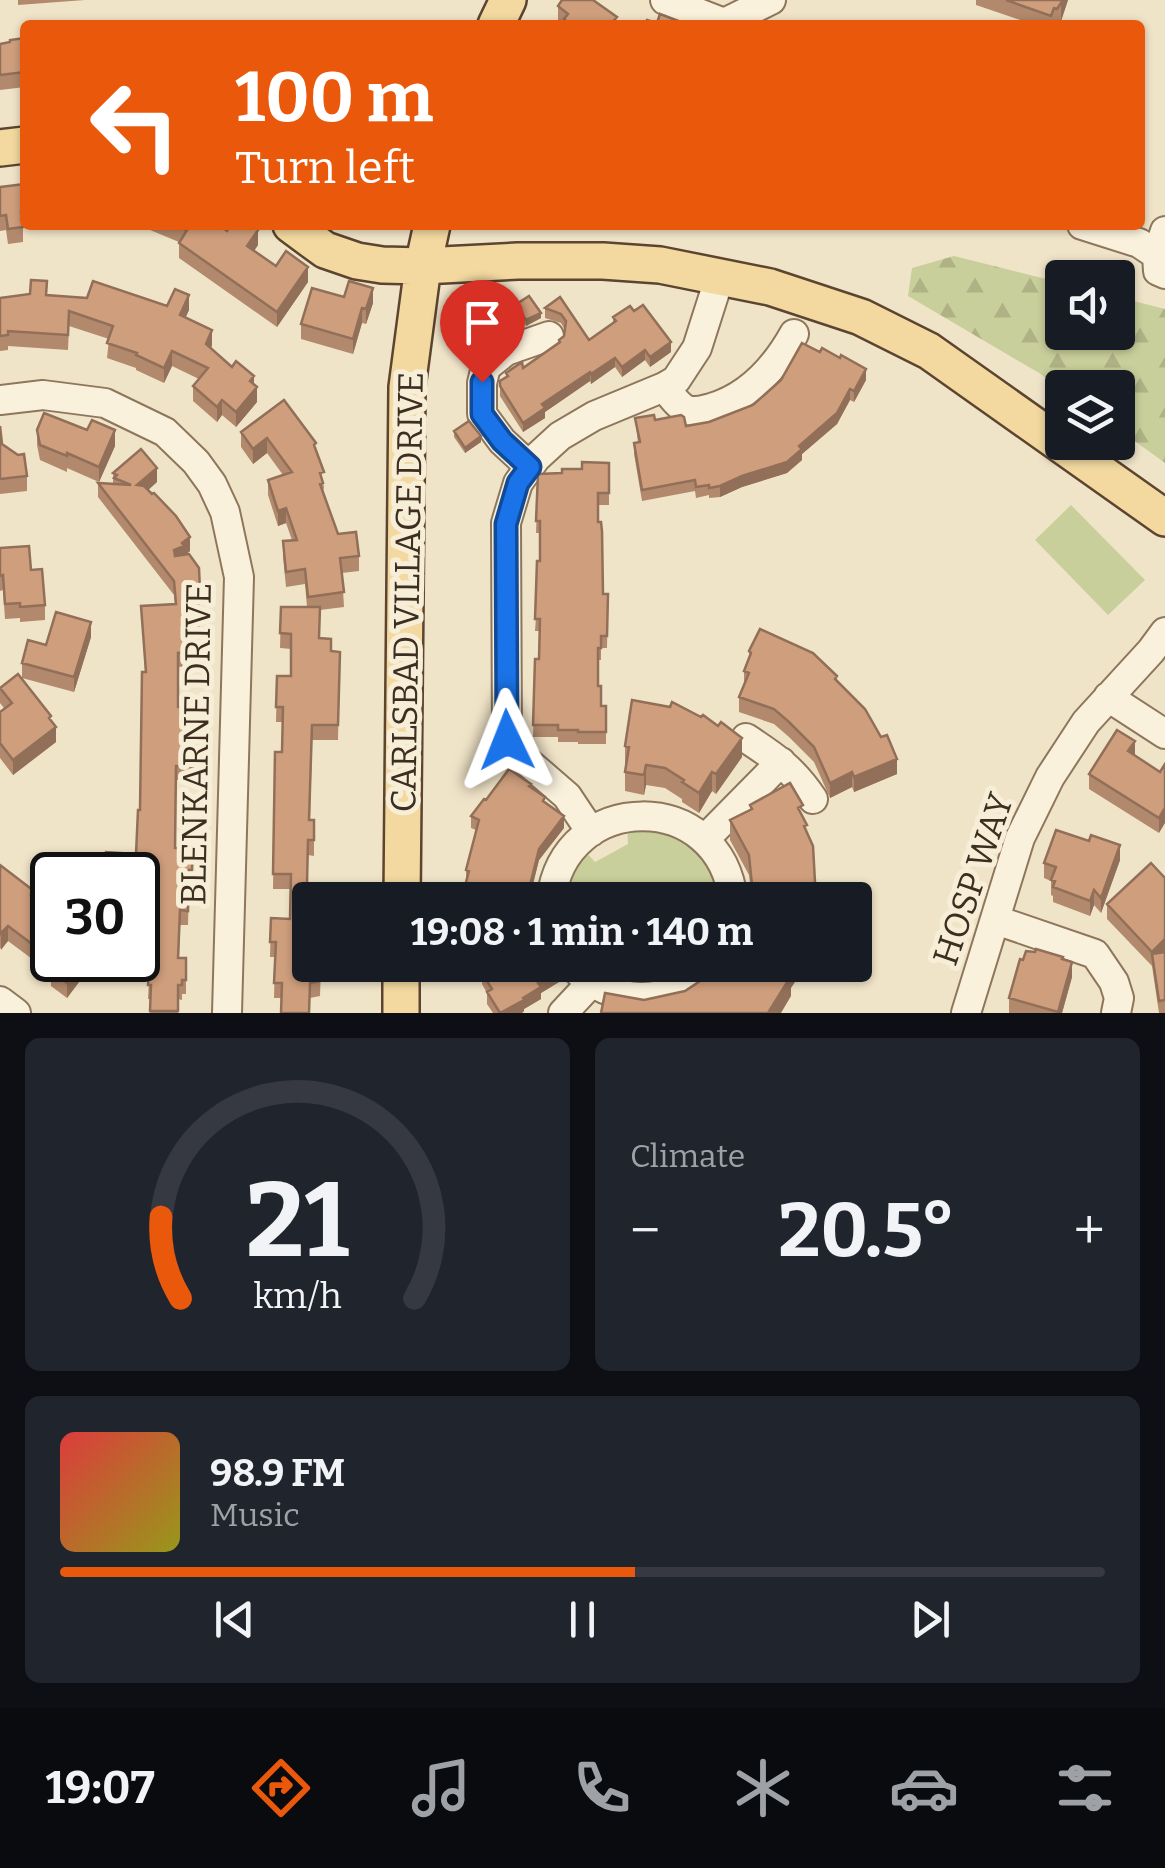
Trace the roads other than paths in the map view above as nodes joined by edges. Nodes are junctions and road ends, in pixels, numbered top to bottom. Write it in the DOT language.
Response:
graph roads {
  1 [pos="666,0"];
  2 [pos="771,0"];
  3 [pos="714,20"];
  4 [pos="732,20"];
  5 [pos="297,230"];
  6 [pos="431,230"];
  7 [pos="1098,230"];
  8 [pos="1161,258"];
  9 [pos="423,266"];
  10 [pos="720,276"];
  11 [pos="794,334"];
  12 [pos="549,336"];
  13 [pos="664,388"];
  14 [pos="0,400"];
  15 [pos="530,467"];
  16 [pos="1165,518"];
  17 [pos="1165,632"];
  18 [pos="1108,697"];
  19 [pos="1165,734"];
  20 [pos="746,738"];
  21 [pos="781,762"];
  22 [pos="813,799"];
  23 [pos="591,832"];
  24 [pos="704,839"];
  25 [pos="402,882"];
  26 [pos="554,882"];
  27 [pos="729,882"];
  28 [pos="996,920"];
  29 [pos="401,982"];
  30 [pos="577,982"];
  31 [pos="594,982"];
  32 [pos="692,982"];
  33 [pos="0,1002"];
  34 [pos="16,1013"];
  35 [pos="228,1013"];
  36 [pos="400,1013"];
  37 [pos="563,1013"];
  38 [pos="966,1013"];
  39 [pos="1116,1013"];
  1 -- 3 [label="street"];
  2 -- 4 [label="street"];
  5 -- 9 [label="main road"];
  6 -- 9 [label="main road, CARLSBAD VILLAGE DRIVE"];
  7 -- 8 [label="street"];
  9 -- 10 [label="main road"];
  9 -- 25 [label="main road, CARLSBAD VILLAGE DRIVE"];
  10 -- 13 [label="street"];
  10 -- 16 [label="main road"];
  11 -- 13 [label="street"];
  12 -- 15 [label="street"];
  13 -- 15 [label="street"];
  14 -- 35 [label="street, BLENKARNE DRIVE"];
  15 -- 23 [label="street"];
  17 -- 18 [label="street, HOSP WAY"];
  18 -- 19 [label="street"];
  18 -- 28 [label="street, HOSP WAY"];
  20 -- 21 [label="street"];
  21 -- 22 [label="street"];
  21 -- 24 [label="street"];
  23 -- 24 [label="street"];
  23 -- 26 [label="street"];
  24 -- 27 [label="street"];
  28 -- 38 [label="street, HOSP WAY"];
  28 -- 39 [label="street"];
  29 -- 36 [label="main road"];
  30 -- 37 [label="street"];
  31 -- 32 [label="street"];
  33 -- 34 [label="street"];
}
